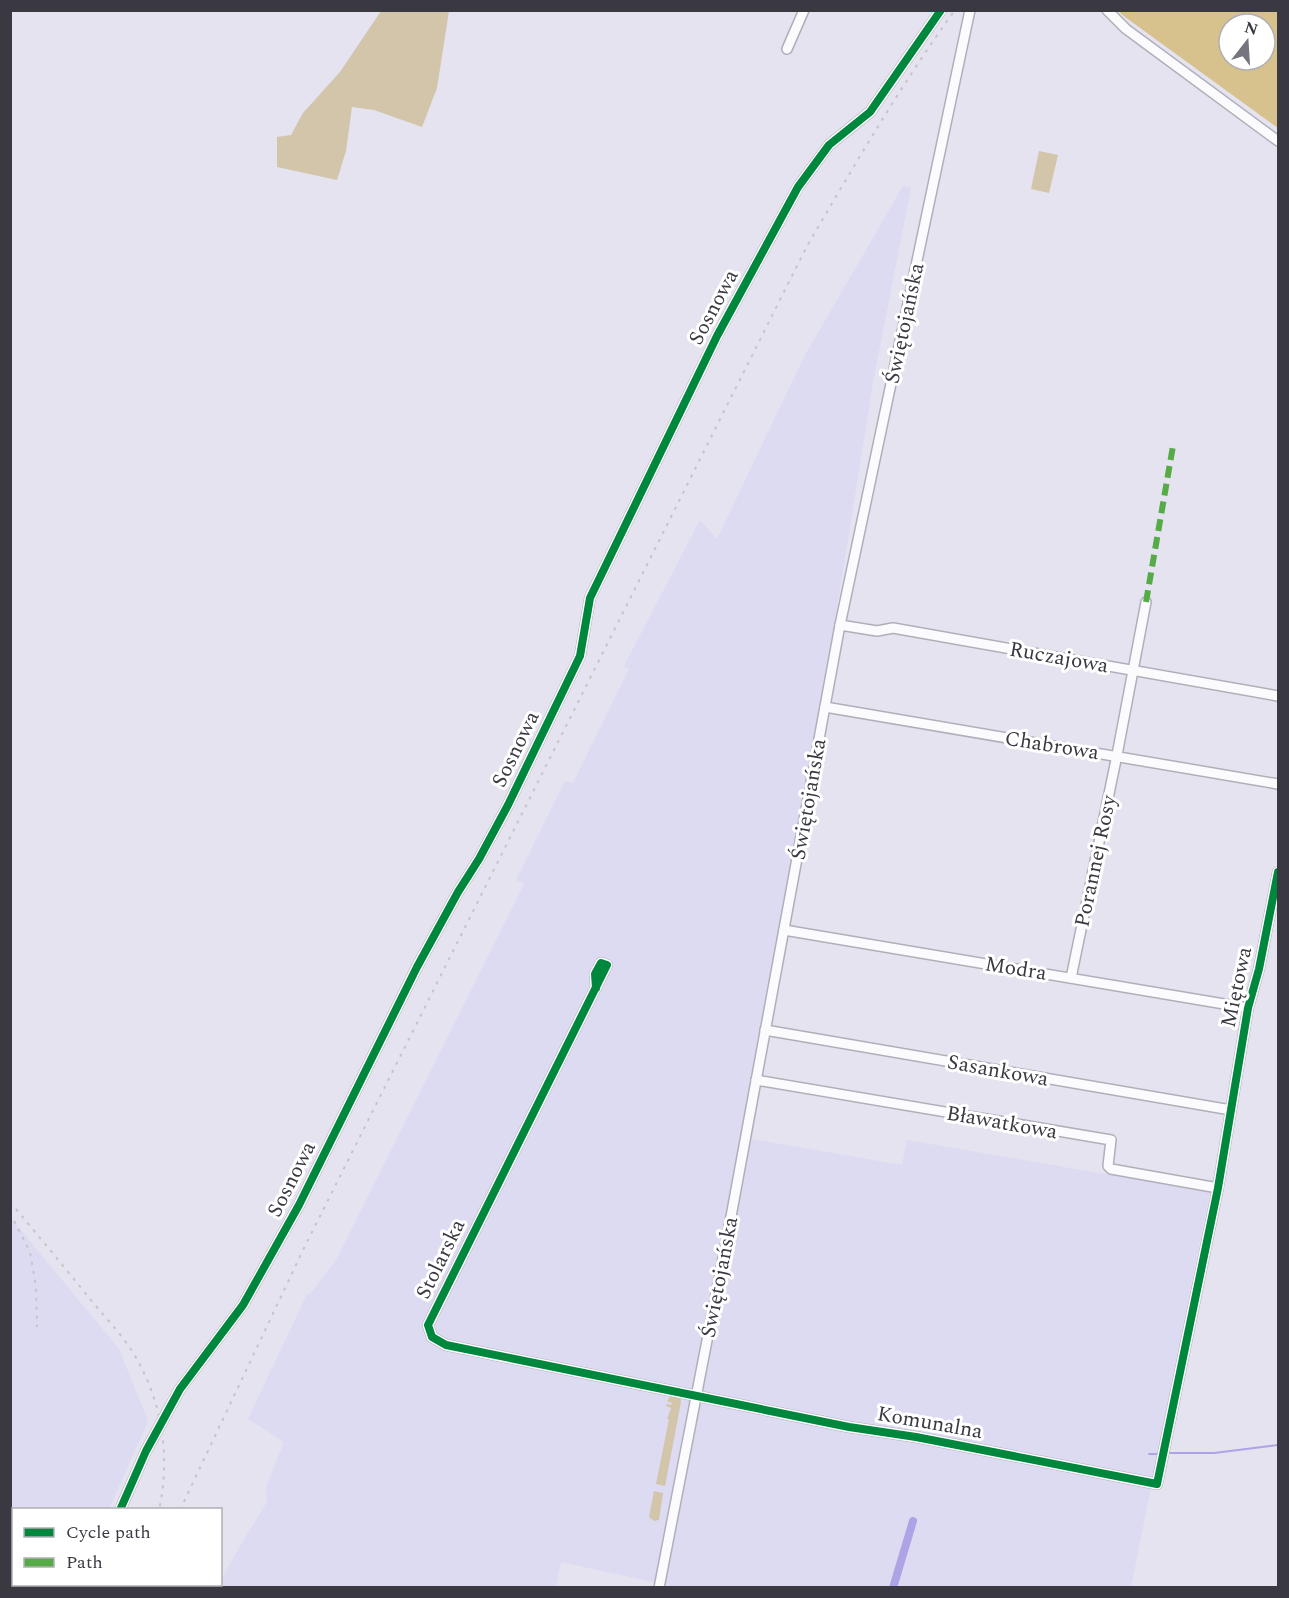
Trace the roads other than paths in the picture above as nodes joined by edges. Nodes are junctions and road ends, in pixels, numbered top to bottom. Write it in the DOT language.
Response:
graph roads {
  1 [pos="804,10"];
  2 [pos="941,10"];
  3 [pos="1107,10"];
  4 [pos="971,11"];
  5 [pos="787,49"];
  6 [pos="1278,141"];
  7 [pos="1146,602"];
  8 [pos="840,626"];
  9 [pos="1134,670"];
  10 [pos="1278,696"];
  11 [pos="825,707"];
  12 [pos="1117,755"];
  13 [pos="1278,784"];
  14 [pos="1278,872"];
  15 [pos="784,930"];
  16 [pos="1071,978"];
  17 [pos="596,988"];
  18 [pos="1248,1008"];
  19 [pos="765,1030"];
  20 [pos="756,1080"];
  21 [pos="1231,1110"];
  22 [pos="1218,1188"];
  23 [pos="696,1396"];
  24 [pos="1157,1484"];
  25 [pos="120,1508"];
  26 [pos="659,1587"];
  1 -- 5 [label="street"];
  2 -- 25 [label="street, Sosnowa"];
  3 -- 6 [label="street"];
  4 -- 8 [label="street, Świętojańska"];
  7 -- 9 [label="street, Porannej Rosy"];
  8 -- 9 [label="street, Ruczajowa"];
  8 -- 11 [label="street, Świętojańska"];
  9 -- 10 [label="street, Ruczajowa"];
  9 -- 12 [label="street, Porannej Rosy"];
  11 -- 12 [label="street, Chabrowa"];
  11 -- 15 [label="street, Świętojańska"];
  12 -- 13 [label="street, Chabrowa"];
  12 -- 16 [label="street, Porannej Rosy"];
  14 -- 18 [label="street, Miętowa"];
  15 -- 16 [label="street, Modra"];
  15 -- 19 [label="street, Świętojańska"];
  16 -- 18 [label="street, Modra"];
  17 -- 23 [label="street, Stolarska"];
  18 -- 21 [label="street, Miętowa"];
  19 -- 20 [label="street, Świętojańska"];
  19 -- 21 [label="street, Sasankowa"];
  20 -- 22 [label="street, Bławatkowa"];
  20 -- 23 [label="street, Świętojańska"];
  21 -- 22 [label="street, Miętowa"];
  22 -- 24 [label="street, Miętowa"];
  23 -- 24 [label="street, Komunalna"];
  23 -- 26 [label="street, Świętojańska"];
}
